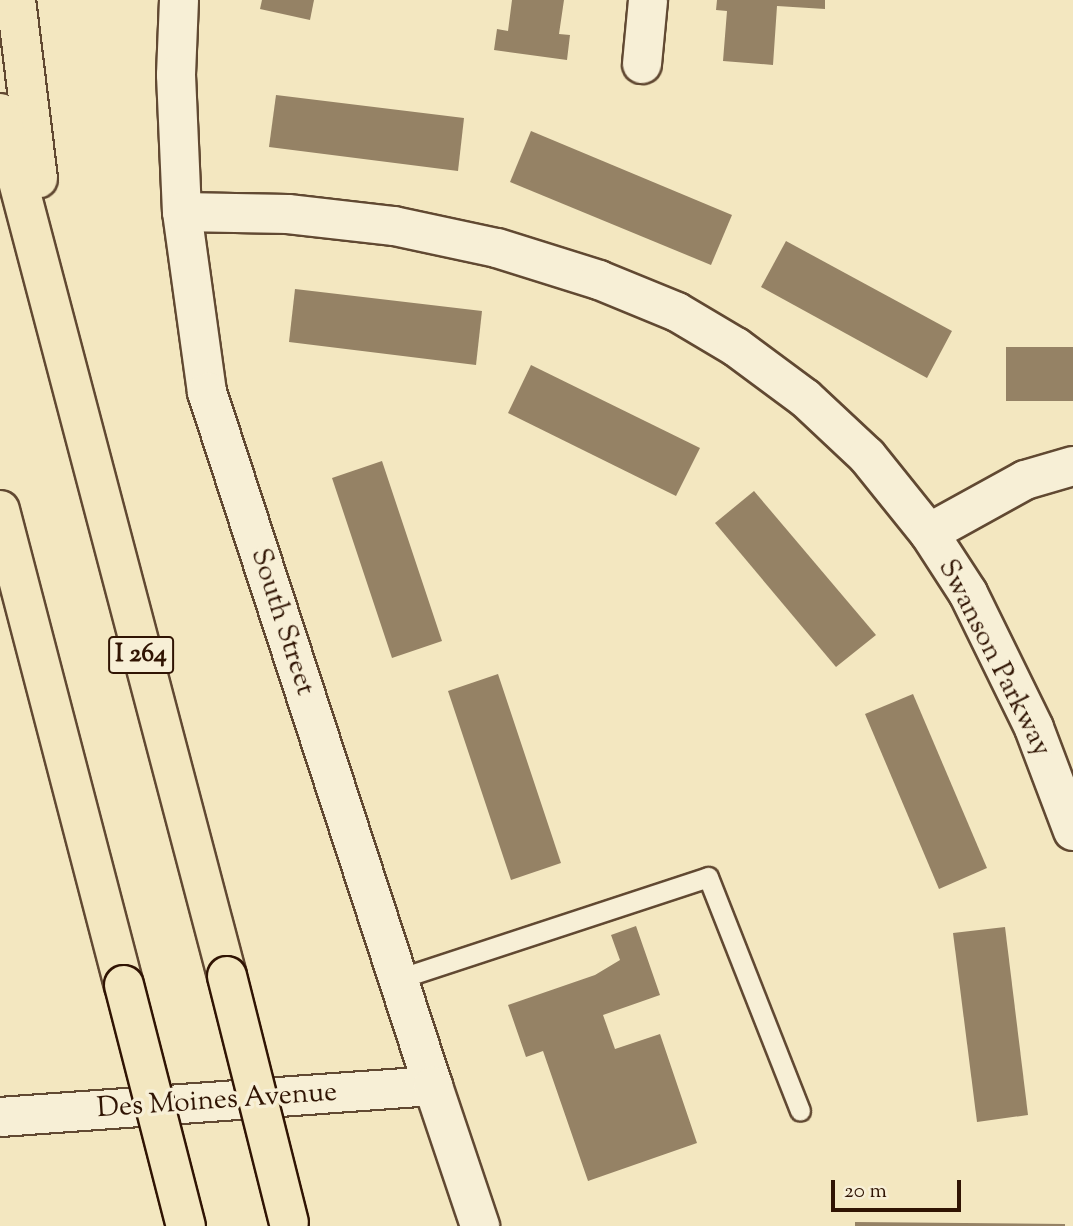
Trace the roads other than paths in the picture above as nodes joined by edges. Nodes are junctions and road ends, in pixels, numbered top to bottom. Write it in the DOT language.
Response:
graph roads {
  1 [pos="16,0"];
  2 [pos="179,0"];
  3 [pos="648,0"];
  4 [pos="642,64"];
  5 [pos="0,113"];
  6 [pos="182,212"];
  7 [pos="57,333"];
  8 [pos="1073,466"];
  9 [pos="0,510"];
  10 [pos="929,533"];
  11 [pos="1073,831"];
  12 [pos="398,979"];
  13 [pos="433,1086"];
  14 [pos="800,1110"];
  15 [pos="0,1117"];
  16 [pos="290,1224"];
  17 [pos="186,1226"];
  18 [pos="480,1226"];
  1 -- 7 [label="highway"];
  2 -- 6 [label="street, South Street"];
  3 -- 4 [label="street"];
  5 -- 7 [label="highway, I 264"];
  6 -- 10 [label="street, Swanson Parkway"];
  6 -- 12 [label="street, South Street"];
  7 -- 16 [label="highway, I 264, bridge"];
  8 -- 10 [label="street"];
  9 -- 17 [label="highway, bridge"];
  10 -- 11 [label="street, Swanson Parkway"];
  12 -- 13 [label="street, South Street"];
  12 -- 14 [label="lane"];
  13 -- 15 [label="street, Des Moines Avenue"];
  13 -- 18 [label="street, South Street"];
}
